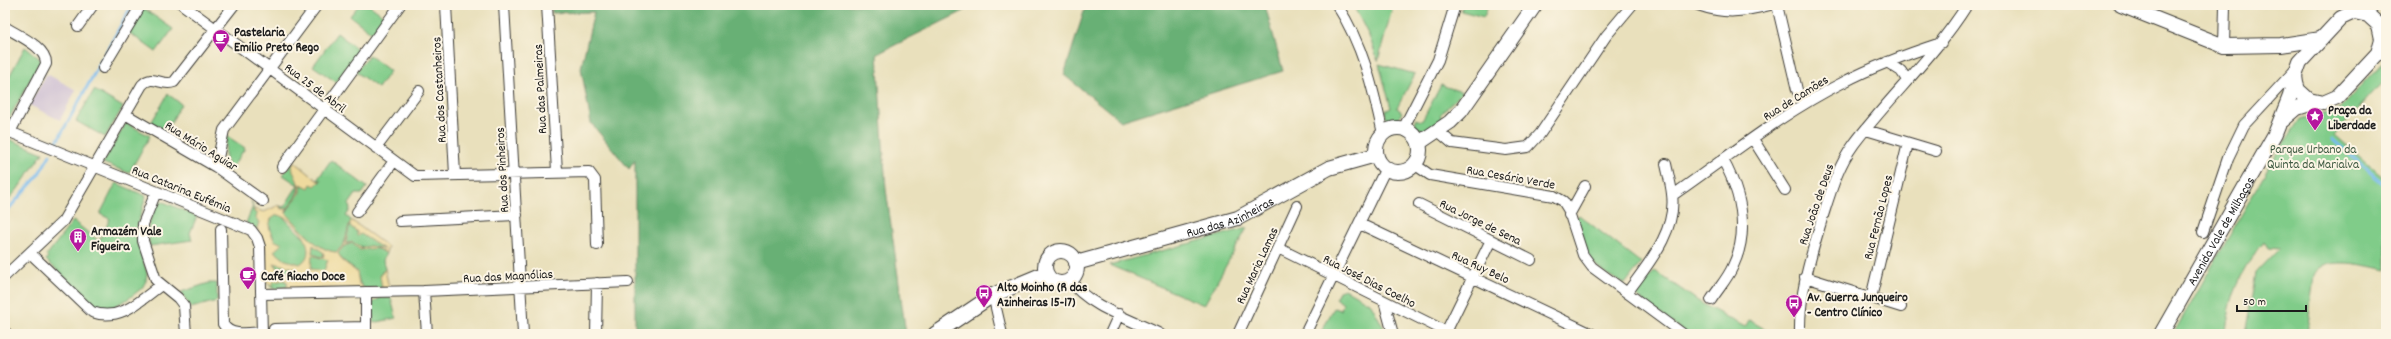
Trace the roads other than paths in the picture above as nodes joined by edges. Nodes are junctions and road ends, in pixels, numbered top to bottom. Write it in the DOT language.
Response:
graph roads {
  1 [pos="93,5"];
  2 [pos="141,5"];
  3 [pos="183,5"];
  4 [pos="234,5"];
  5 [pos="317,5"];
  6 [pos="400,5"];
  7 [pos="446,5"];
  8 [pos="504,5"];
  9 [pos="548,5"];
  10 [pos="1337,5"];
  11 [pos="1455,5"];
  12 [pos="1535,5"];
  13 [pos="1632,5"];
  14 [pos="1698,5"];
  15 [pos="1770,5"];
  16 [pos="1777,5"];
  17 [pos="1967,5"];
  18 [pos="2120,5"];
  19 [pos="2225,5"];
  20 [pos="2352,5"];
  21 [pos="2370,5"];
  22 [pos="2341,18"];
  23 [pos="2380,25"];
  24 [pos="78,26"];
  25 [pos="5,27"];
  26 [pos="216,29"];
  27 [pos="2321,39"];
  28 [pos="1942,42"];
  29 [pos="2281,45"];
  30 [pos="2224,46"];
  31 [pos="2382,51"];
  32 [pos="1887,62"];
  33 [pos="103,68"];
  34 [pos="268,68"];
  35 [pos="2297,69"];
  36 [pos="1907,80"];
  37 [pos="419,91"];
  38 [pos="2316,102"];
  39 [pos="1804,104"];
  40 [pos="323,108"];
  41 [pos="125,114"];
  42 [pos="2278,126"];
  43 [pos="1404,129"];
  44 [pos="7,130"];
  45 [pos="1866,130"];
  46 [pos="1438,131"];
  47 [pos="1383,134"];
  48 [pos="1753,139"];
  49 [pos="1419,143"];
  50 [pos="1908,143"];
  51 [pos="376,148"];
  52 [pos="1936,151"];
  53 [pos="1376,155"];
  54 [pos="1723,160"];
  55 [pos="394,161"];
  56 [pos="1414,164"];
  57 [pos="1666,164"];
  58 [pos="94,167"];
  59 [pos="216,167"];
  60 [pos="282,167"];
  61 [pos="1386,168"];
  62 [pos="557,171"];
  63 [pos="514,172"];
  64 [pos="455,175"];
  65 [pos="1585,186"];
  66 [pos="1785,190"];
  67 [pos="156,192"];
  68 [pos="1673,195"];
  69 [pos="263,201"];
  70 [pos="1419,204"];
  71 [pos="1297,206"];
  72 [pos="357,212"];
  73 [pos="517,215"];
  74 [pos="1569,215"];
  75 [pos="400,221"];
  76 [pos="1360,224"];
  77 [pos="221,229"];
  78 [pos="2203,232"];
  79 [pos="1491,240"];
  80 [pos="597,245"];
  81 [pos="1278,248"];
  82 [pos="30,253"];
  83 [pos="1531,260"];
  84 [pos="1076,263"];
  85 [pos="1046,273"];
  86 [pos="5,276"];
  87 [pos="1334,276"];
  88 [pos="1473,277"];
  89 [pos="1804,277"];
  90 [pos="1070,280"];
  91 [pos="628,282"];
  92 [pos="597,283"];
  93 [pos="161,285"];
  94 [pos="521,288"];
  95 [pos="424,291"];
  96 [pos="366,292"];
  97 [pos="1627,293"];
  98 [pos="262,294"];
  99 [pos="993,295"];
  100 [pos="1871,298"];
  101 [pos="1711,300"];
  102 [pos="1384,302"];
  103 [pos="1901,307"];
  104 [pos="1119,314"];
  105 [pos="366,331"];
  106 [pos="5,332"];
  107 [pos="262,333"];
  108 [pos="1449,333"];
  109 [pos="7,334"];
  110 [pos="186,334"];
  111 [pos="274,334"];
  112 [pos="428,334"];
  113 [pos="523,334"];
  114 [pos="596,334"];
  115 [pos="935,334"];
  116 [pos="1002,334"];
  117 [pos="1110,334"];
  118 [pos="1160,334"];
  119 [pos="1238,334"];
  120 [pos="1305,334"];
  121 [pos="1394,334"];
  122 [pos="1592,334"];
  123 [pos="1683,334"];
  124 [pos="1800,334"];
  125 [pos="2161,334"];
  1 -- 24 [label="street"];
  2 -- 33 [label="street"];
  3 -- 26 [label="street, Rua 25 de Abril"];
  4 -- 26 [label="street"];
  5 -- 34 [label="street"];
  6 -- 40 [label="street"];
  7 -- 64 [label="street, Rua dos Castanheiros"];
  8 -- 63 [label="street, Rua dos Pinheiros"];
  9 -- 62 [label="street, Rua das Palmeiras"];
  10 -- 47 [label="street"];
  11 -- 43 [label="street"];
  12 -- 46 [label="street"];
  13 -- 46 [label="street"];
  14 -- 15 [label="street"];
  16 -- 39 [label="street"];
  17 -- 28 [label="street, Rua João de Deus"];
  18 -- 30 [label="street"];
  19 -- 30 [label="street"];
  20 -- 22 [label="street"];
  21 -- 23 [label="street"];
  22 -- 23 [label="street"];
  22 -- 27 [label="street"];
  23 -- 31 [label="street"];
  25 -- 44 [label="street"];
  26 -- 34 [label="street, Rua 25 de Abril"];
  26 -- 41 [label="street"];
  27 -- 29 [label="street"];
  27 -- 35 [label="street"];
  28 -- 32 [label="street, Rua de Camões"];
  28 -- 36 [label="street, Rua João de Deus"];
  29 -- 30 [label="street"];
  29 -- 35 [label="street"];
  31 -- 38 [label="street, Avenida Vale de Milhaços"];
  32 -- 36 [label="street"];
  32 -- 39 [label="street, Rua de Camões"];
  34 -- 40 [label="street, Rua 25 de Abril"];
  34 -- 59 [label="street"];
  35 -- 38 [label="street"];
  35 -- 42 [label="street, Avenida Vale de Milhaços"];
  35 -- 78 [label="street"];
  36 -- 45 [label="street, Rua João de Deus"];
  37 -- 51 [label="street"];
  38 -- 42 [label="street, Avenida Vale de Milhaços"];
  39 -- 48 [label="street, Rua de Camões"];
  40 -- 51 [label="street, Rua 25 de Abril"];
  40 -- 60 [label="street"];
  41 -- 58 [label="street"];
  41 -- 59 [label="street, Rua Mário Aguiar"];
  42 -- 125 [label="street, Avenida Vale de Milhaços"];
  43 -- 47 [label="street"];
  43 -- 49 [label="street"];
  44 -- 58 [label="street, Rua Catarina Eufémia"];
  45 -- 50 [label="street"];
  45 -- 89 [label="street, Rua João de Deus"];
  46 -- 49 [label="street"];
  47 -- 53 [label="street"];
  48 -- 54 [label="street, Rua de Camões"];
  48 -- 66 [label="street"];
  49 -- 56 [label="street"];
  50 -- 52 [label="street"];
  50 -- 100 [label="street, Rua Fernão Lopes"];
  51 -- 55 [label="street, Rua 25 de Abril"];
  53 -- 61 [label="street"];
  53 -- 84 [label="street, Rua das Azinheiras"];
  54 -- 68 [label="street, Rua de Camões"];
  54 -- 101 [label="street"];
  55 -- 64 [label="street, Rua 25 de Abril"];
  55 -- 72 [label="street"];
  56 -- 61 [label="street"];
  56 -- 74 [label="street, Rua Cesário Verde"];
  57 -- 68 [label="street"];
  58 -- 67 [label="street, Rua Catarina Eufémia"];
  58 -- 82 [label="street"];
  59 -- 69 [label="street, Rua Mário Aguiar"];
  61 -- 76 [label="street"];
  62 -- 63 [label="street"];
  62 -- 80 [label="street"];
  63 -- 64 [label="street"];
  63 -- 73 [label="street, Rua dos Pinheiros"];
  65 -- 74 [label="street"];
  67 -- 93 [label="street"];
  67 -- 98 [label="street, Rua Catarina Eufémia"];
  68 -- 97 [label="street"];
  70 -- 79 [label="street, Rua Jorge de Sena"];
  71 -- 81 [label="street, Rua Maria Lamas"];
  73 -- 75 [label="street"];
  73 -- 94 [label="street, Rua dos Pinheiros"];
  74 -- 97 [label="street, Rua Cesário Verde"];
  76 -- 87 [label="street"];
  76 -- 88 [label="street, Rua Ruy Belo"];
  77 -- 107 [label="street"];
  79 -- 83 [label="street, Rua Jorge de Sena"];
  79 -- 88 [label="street"];
  81 -- 87 [label="street, Rua José Dias Coelho"];
  81 -- 119 [label="street, Rua Maria Lamas"];
  82 -- 86 [label="street"];
  82 -- 93 [label="street"];
  84 -- 85 [label="street"];
  84 -- 90 [label="street"];
  85 -- 90 [label="street"];
  85 -- 99 [label="street"];
  87 -- 102 [label="street, Rua José Dias Coelho"];
  87 -- 120 [label="street"];
  88 -- 108 [label="street"];
  88 -- 122 [label="street, Rua Ruy Belo"];
  89 -- 100 [label="street"];
  89 -- 124 [label="street, Rua João de Deus"];
  90 -- 104 [label="street"];
  91 -- 92 [label="street, Rua das Magnólias"];
  92 -- 94 [label="street, Rua das Magnólias"];
  92 -- 114 [label="street"];
  93 -- 110 [label="street"];
  94 -- 95 [label="street, Rua das Magnólias"];
  94 -- 113 [label="street, Rua dos Pinheiros"];
  95 -- 96 [label="street, Rua das Magnólias"];
  95 -- 112 [label="street"];
  96 -- 98 [label="street, Rua das Magnólias"];
  96 -- 105 [label="street"];
  97 -- 123 [label="street, Rua Cesário Verde"];
  98 -- 107 [label="street, Rua Catarina Eufémia"];
  99 -- 115 [label="street"];
  99 -- 116 [label="street"];
  100 -- 103 [label="street"];
  102 -- 108 [label="street, Rua José Dias Coelho"];
  102 -- 121 [label="street"];
  104 -- 117 [label="street"];
  104 -- 118 [label="street"];
  105 -- 111 [label="street"];
  106 -- 109 [label="street"];
}
